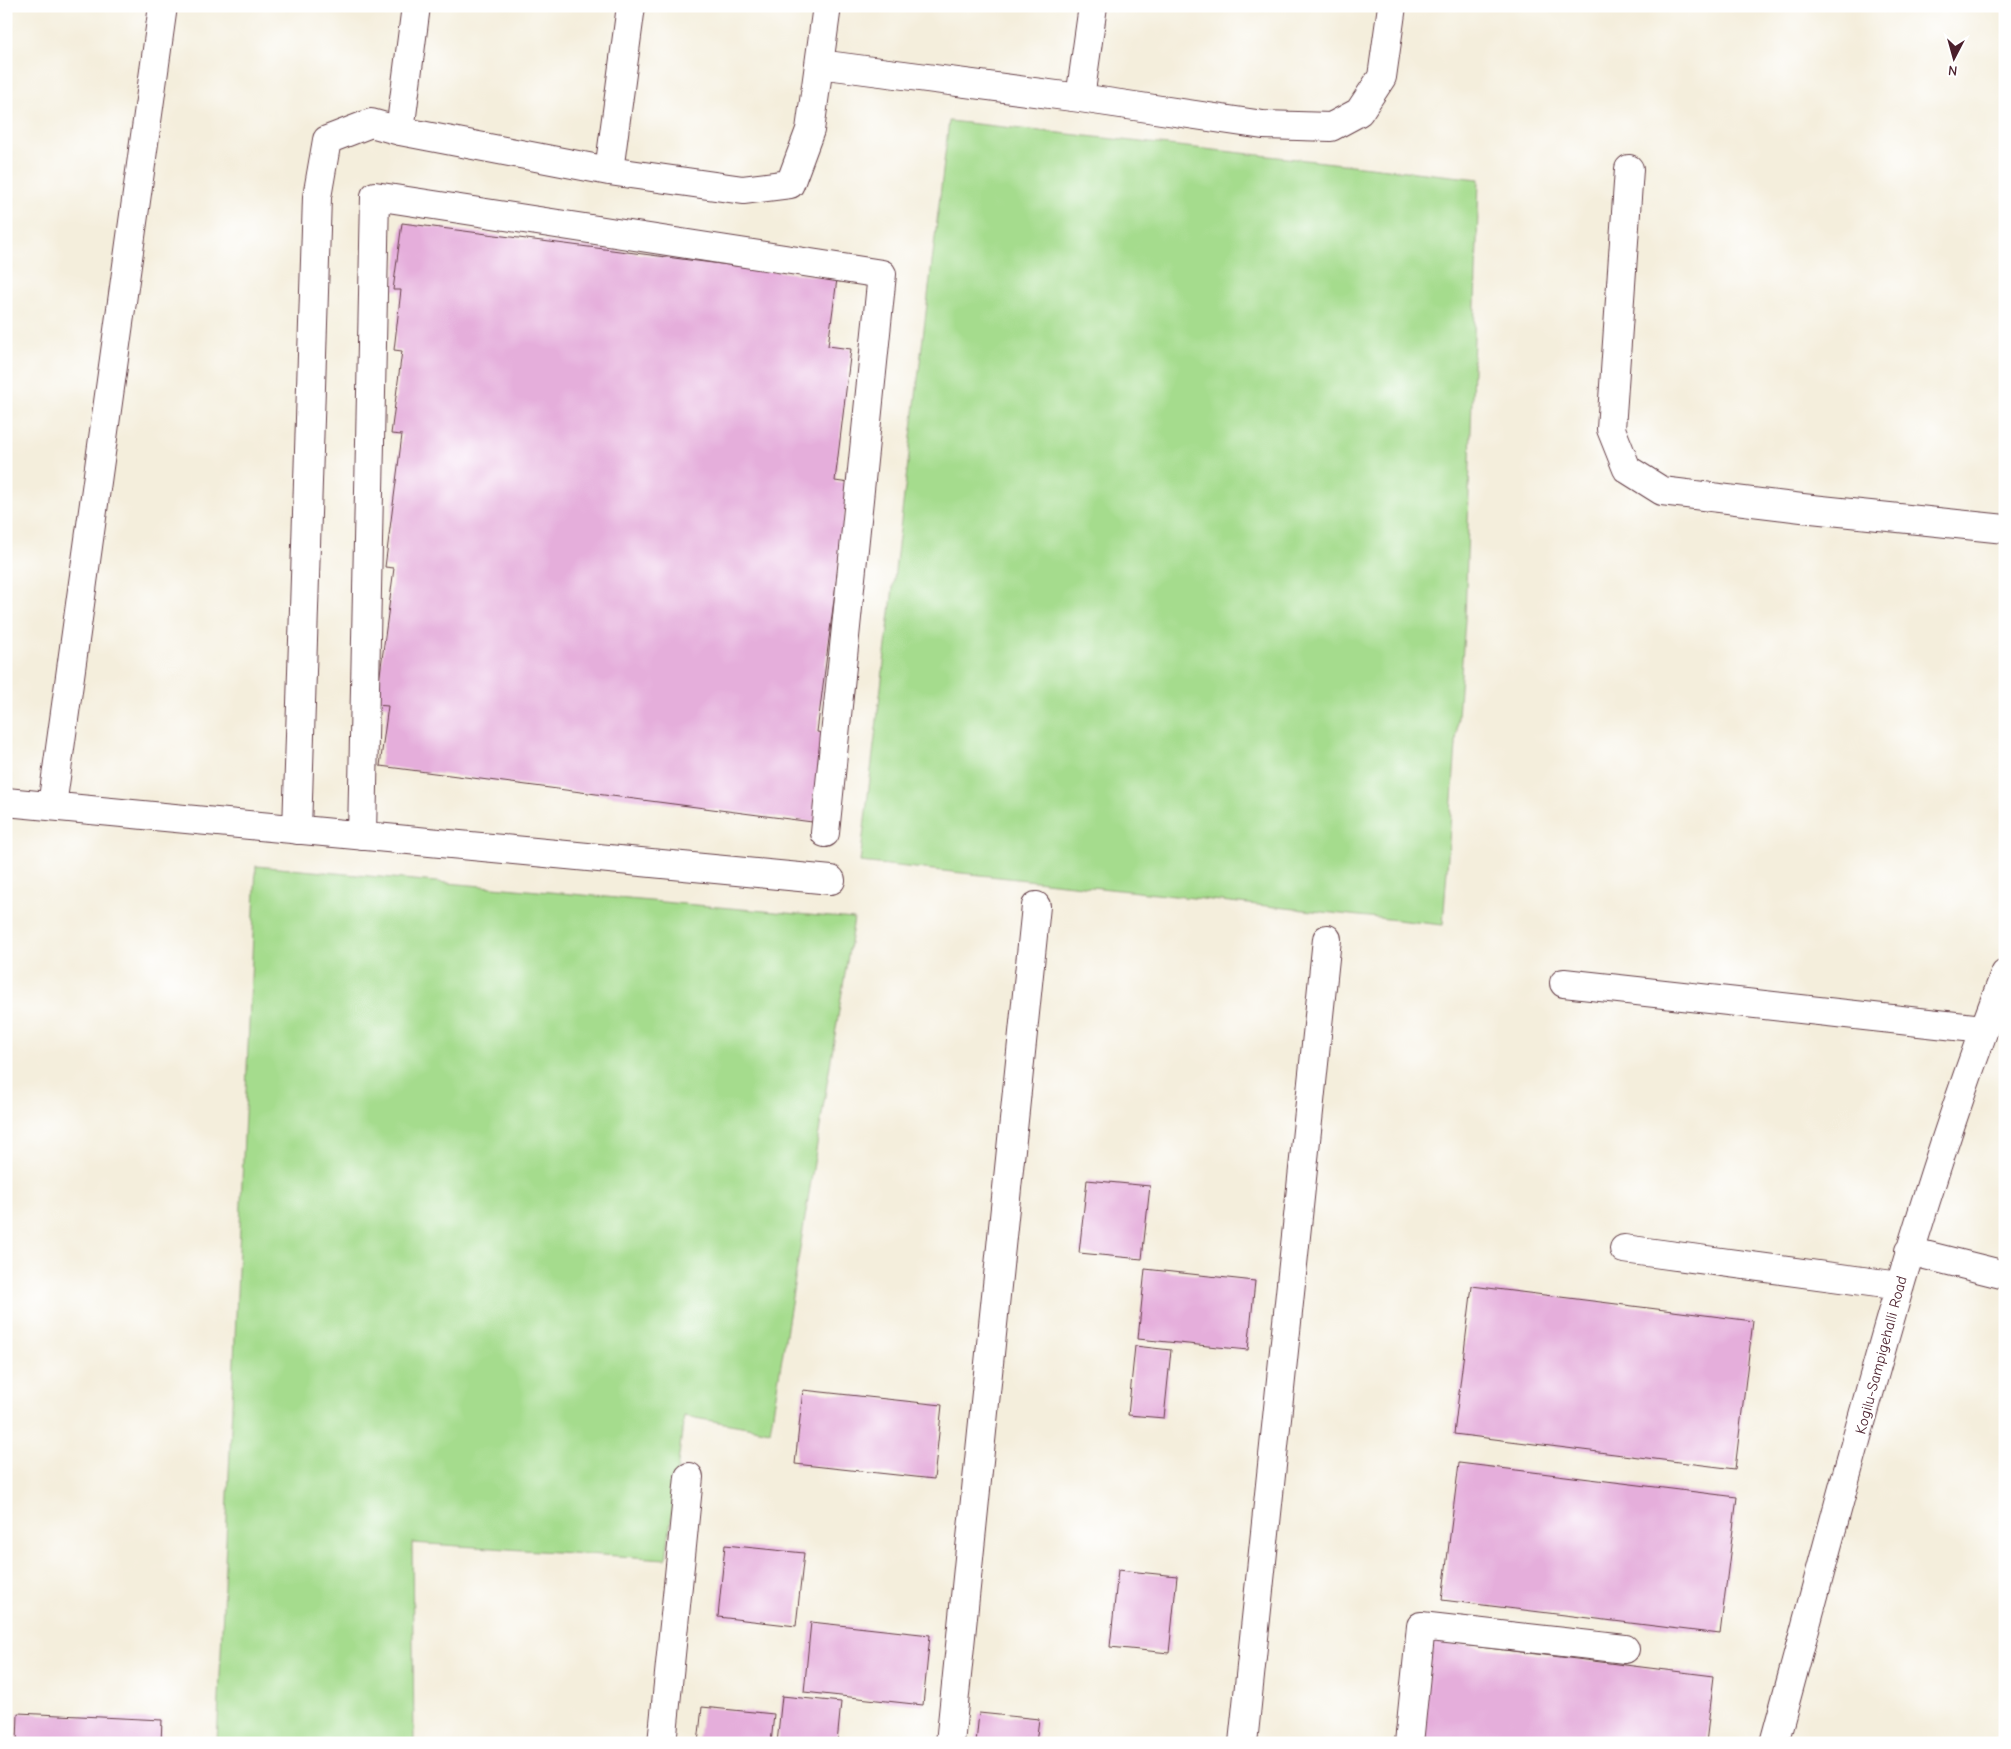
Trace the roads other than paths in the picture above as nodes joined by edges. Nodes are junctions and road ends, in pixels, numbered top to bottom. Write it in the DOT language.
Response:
graph roads {
  1 [pos="163,6"];
  2 [pos="416,6"];
  3 [pos="631,6"];
  4 [pos="827,6"];
  5 [pos="1093,6"];
  6 [pos="1392,6"];
  7 [pos="819,64"];
  8 [pos="1080,98"];
  9 [pos="400,131"];
  10 [pos="1629,170"];
  11 [pos="609,172"];
  12 [pos="2005,529"];
  13 [pos="6,802"];
  14 [pos="52,806"];
  15 [pos="297,830"];
  16 [pos="825,833"];
  17 [pos="362,836"];
  18 [pos="831,880"];
  19 [pos="1036,906"];
  20 [pos="1327,939"];
  21 [pos="2005,974"];
  22 [pos="1564,983"];
  23 [pos="1983,1029"];
  24 [pos="1624,1249"];
  25 [pos="1909,1251"];
  26 [pos="2005,1275"];
  27 [pos="1900,1286"];
  28 [pos="689,1477"];
  29 [pos="1625,1649"];
  30 [pos="662,1743"];
  31 [pos="950,1743"];
  32 [pos="1244,1743"];
  33 [pos="1409,1743"];
  34 [pos="1774,1743"];
  1 -- 14 [label="street"];
  2 -- 9 [label="street"];
  3 -- 11 [label="street"];
  4 -- 7 [label="street"];
  5 -- 8 [label="street"];
  6 -- 8 [label="street"];
  7 -- 8 [label="street"];
  7 -- 11 [label="street"];
  9 -- 11 [label="street"];
  9 -- 15 [label="street"];
  10 -- 12 [label="street"];
  13 -- 14 [label="street"];
  14 -- 15 [label="street"];
  15 -- 17 [label="street"];
  16 -- 17 [label="street"];
  17 -- 18 [label="street"];
  19 -- 31 [label="street"];
  20 -- 32 [label="street"];
  21 -- 23 [label="street, Kogilu-Sampigehalli Road"];
  22 -- 23 [label="street"];
  23 -- 25 [label="street, Kogilu-Sampigehalli Road"];
  24 -- 27 [label="street"];
  25 -- 26 [label="street"];
  25 -- 27 [label="street, Kogilu-Sampigehalli Road"];
  27 -- 34 [label="street, Kogilu-Sampigehalli Road"];
  28 -- 30 [label="street"];
  29 -- 33 [label="street"];
}
